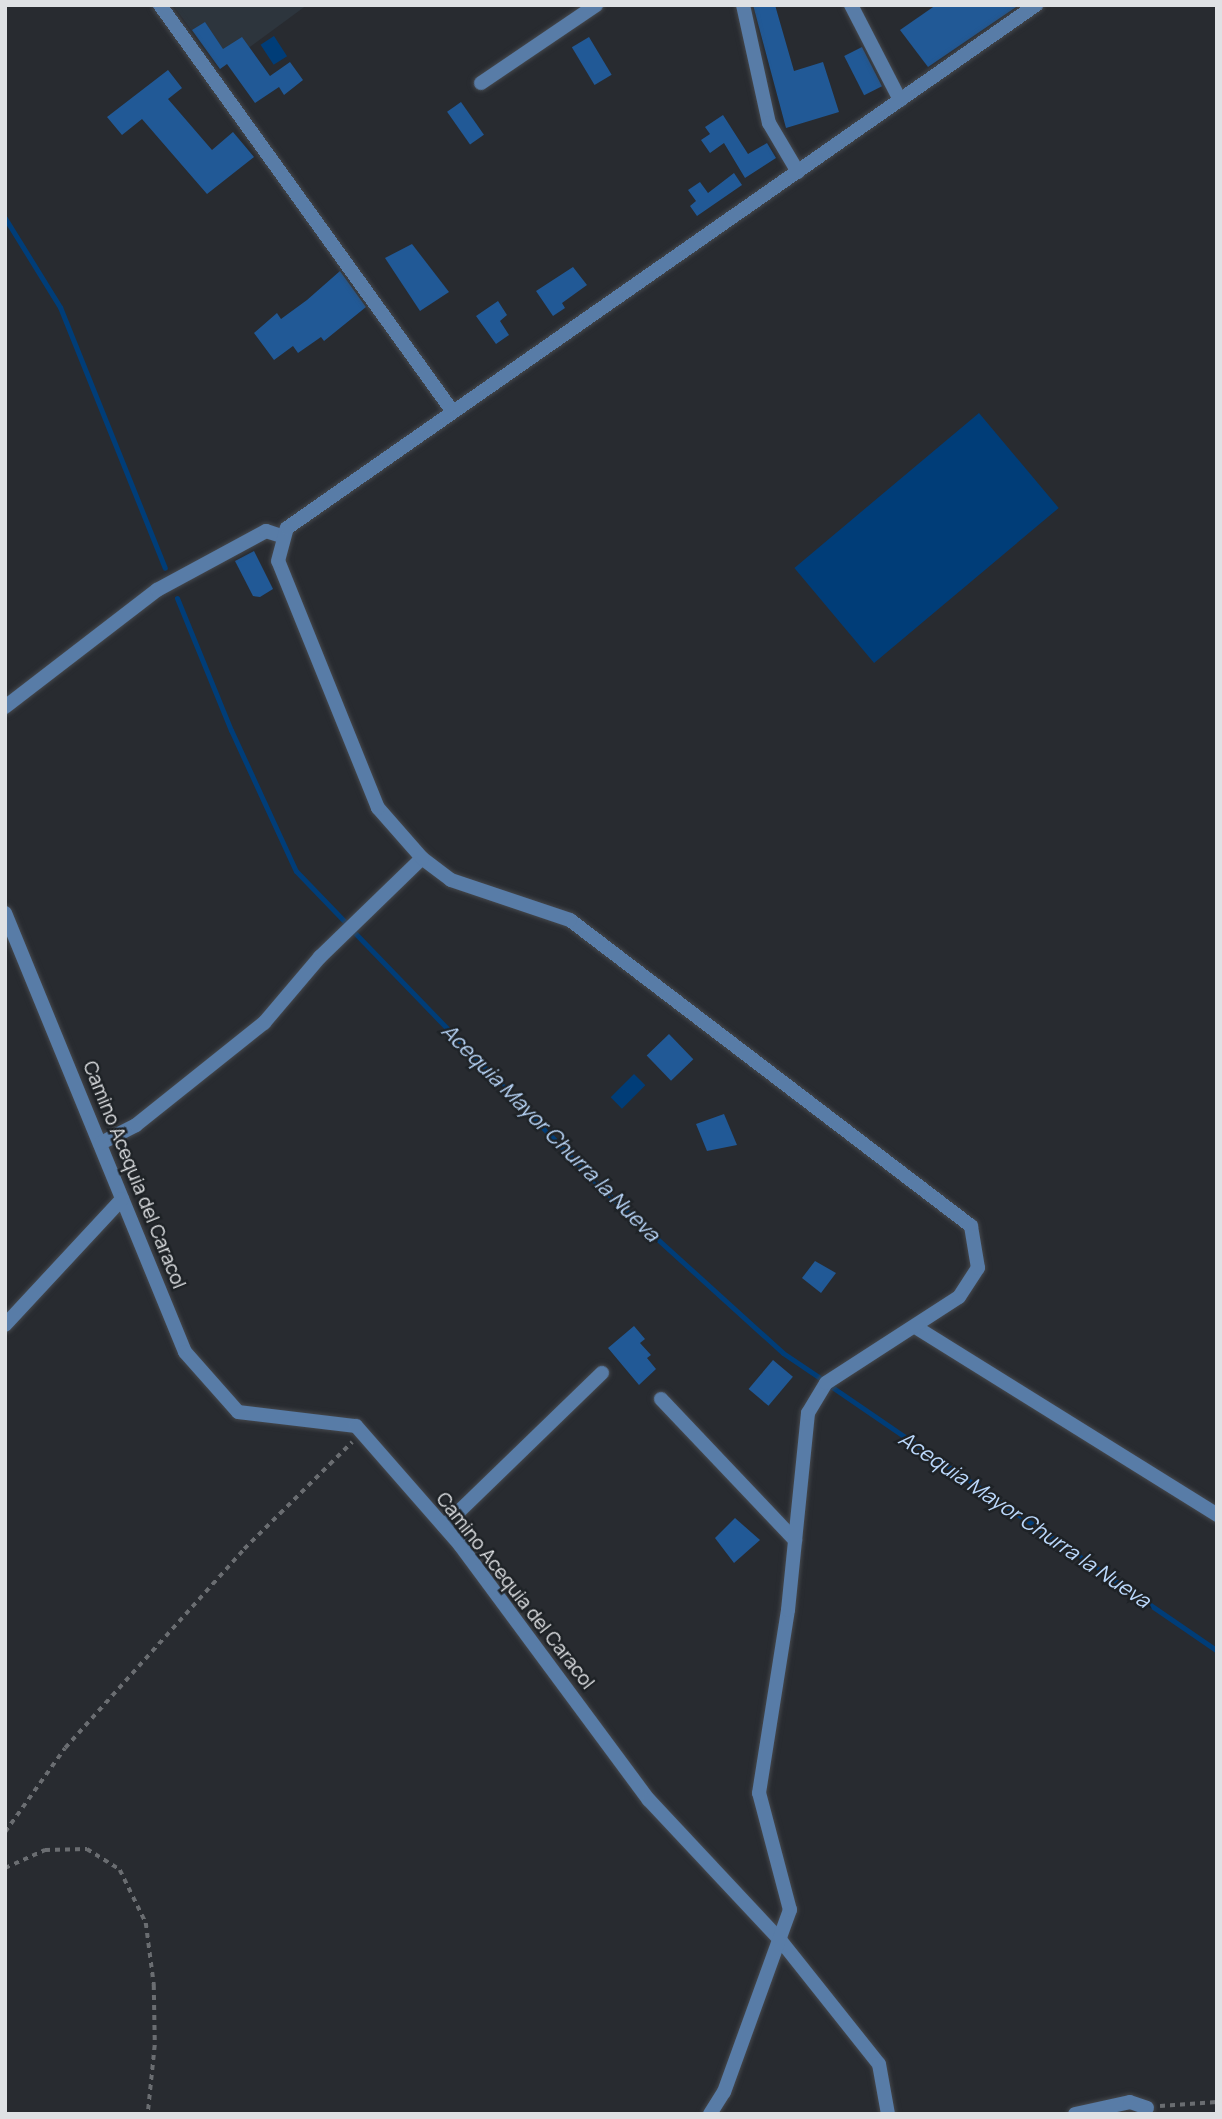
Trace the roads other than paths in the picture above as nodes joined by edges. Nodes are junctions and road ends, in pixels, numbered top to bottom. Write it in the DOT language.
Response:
graph roads {
  1 [pos="160,5"];
  2 [pos="596,5"];
  3 [pos="743,5"];
  4 [pos="851,5"];
  5 [pos="1036,5"];
  6 [pos="481,83"];
  7 [pos="900,100"];
  8 [pos="798,172"];
  9 [pos="453,412"];
  10 [pos="284,537"];
  11 [pos="5,707"];
  12 [pos="422,858"];
  13 [pos="5,913"];
  14 [pos="100,1143"];
  15 [pos="122,1199"];
  16 [pos="5,1325"];
  17 [pos="917,1328"];
  18 [pos="603,1373"];
  19 [pos="661,1399"];
  20 [pos="1217,1515"];
  21 [pos="444,1527"];
  22 [pos="795,1540"];
  23 [pos="781,1941"];
  24 [pos="1147,2108"];
  25 [pos="709,2114"];
  26 [pos="888,2114"];
  27 [pos="1075,2114"];
  1 -- 9 [label="street"];
  2 -- 6 [label="street"];
  3 -- 8 [label="street"];
  4 -- 7 [label="street"];
  5 -- 7 [label="street"];
  7 -- 8 [label="street"];
  8 -- 9 [label="street"];
  9 -- 10 [label="street"];
  10 -- 11 [label="street"];
  10 -- 12 [label="street"];
  12 -- 14 [label="street"];
  12 -- 17 [label="street"];
  13 -- 14 [label="street, Camino Acequia del Caracol"];
  14 -- 15 [label="street, Camino Acequia del Caracol"];
  15 -- 16 [label="street"];
  15 -- 21 [label="street, Camino Acequia del Caracol"];
  17 -- 20 [label="street"];
  17 -- 22 [label="street"];
  18 -- 21 [label="street"];
  19 -- 22 [label="street"];
  21 -- 23 [label="street, Camino Acequia del Caracol"];
  22 -- 23 [label="street"];
  23 -- 25 [label="street"];
  23 -- 26 [label="street, Camino Acequia del Caracol"];
  24 -- 27 [label="street"];
}
